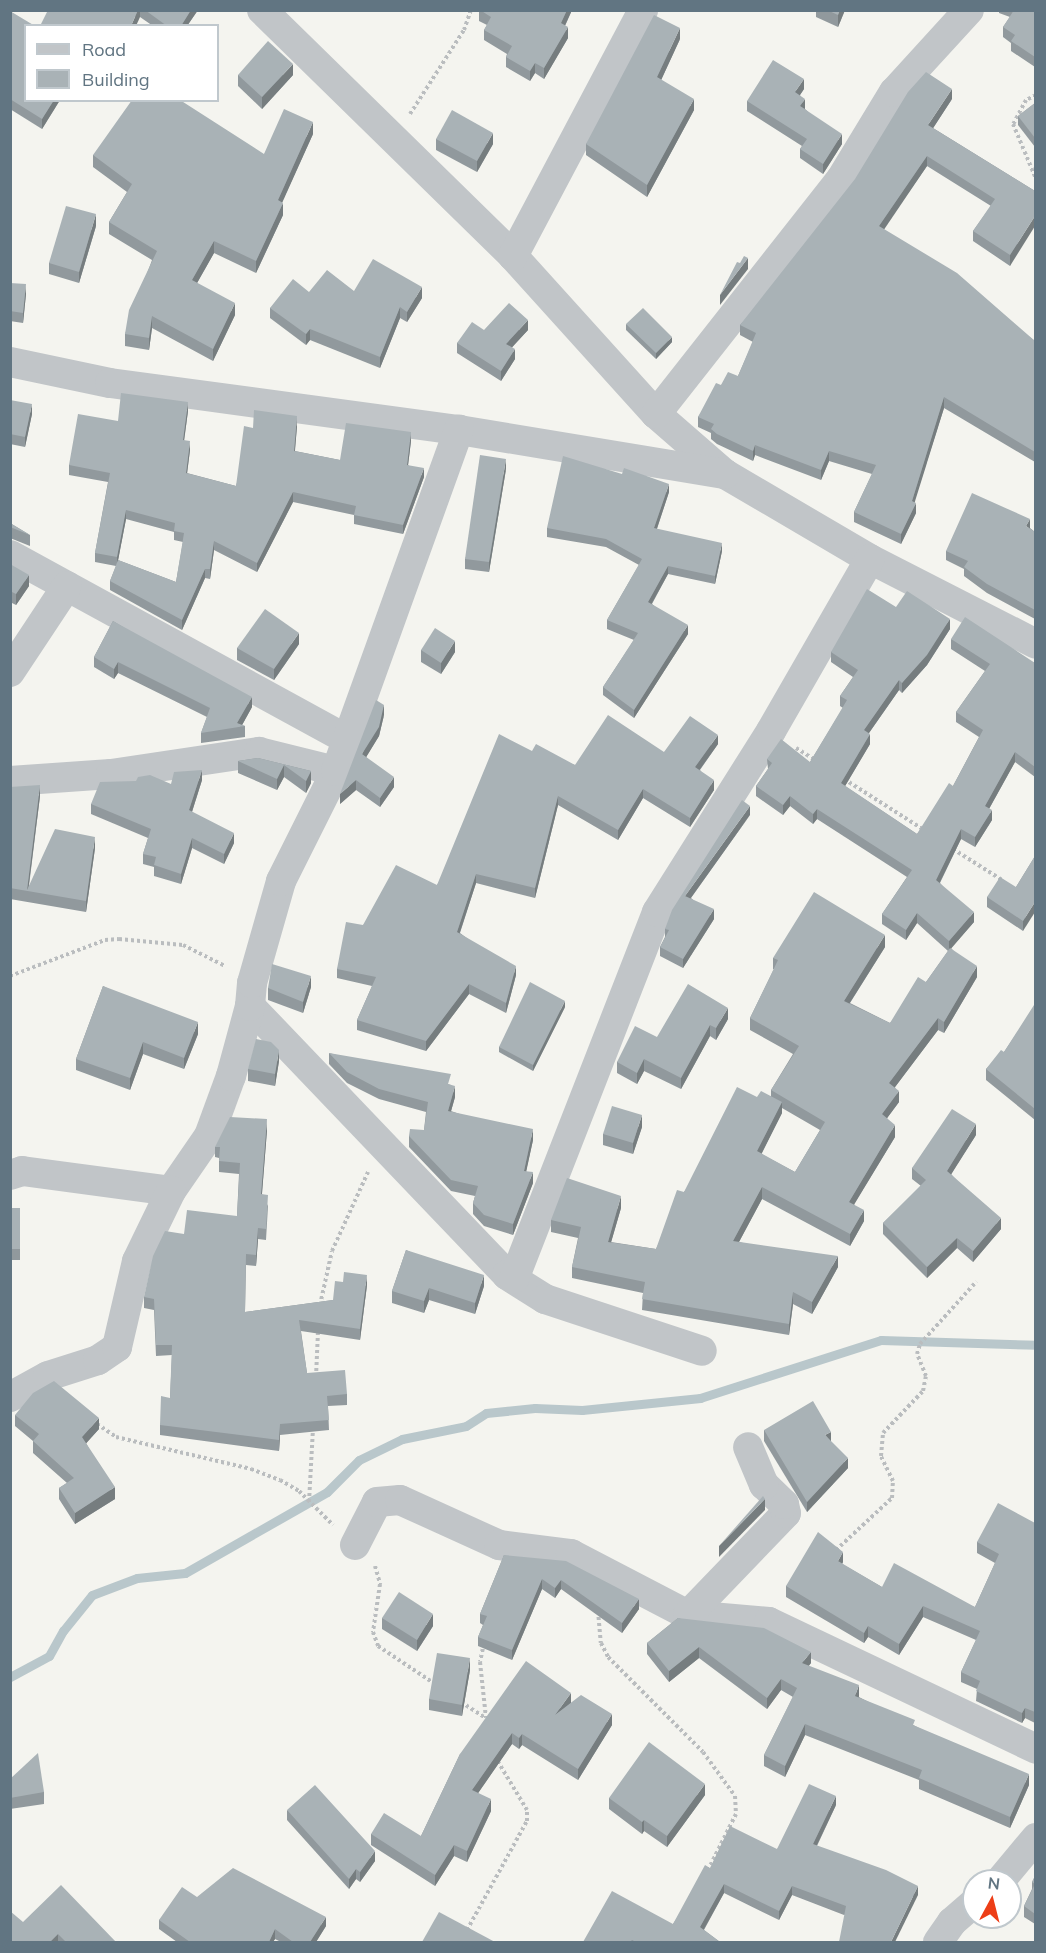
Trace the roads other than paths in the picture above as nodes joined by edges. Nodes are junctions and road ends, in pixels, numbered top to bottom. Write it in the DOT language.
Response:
graph roads {
  1 [pos="262,10"];
  2 [pos="643,10"];
  3 [pos="969,10"];
  4 [pos="513,256"];
  5 [pos="10,362"];
  6 [pos="656,414"];
  7 [pos="459,430"];
  8 [pos="725,474"];
  9 [pos="10,555"];
  10 [pos="870,559"];
  11 [pos="68,586"];
  12 [pos="1035,644"];
  13 [pos="10,672"];
  14 [pos="348,740"];
  15 [pos="336,771"];
  16 [pos="10,781"];
  17 [pos="251,995"];
  18 [pos="14,1168"];
  19 [pos="171,1191"];
  20 [pos="514,1279"];
  21 [pos="702,1351"];
  22 [pos="10,1397"];
  23 [pos="748,1447"];
  24 [pos="355,1545"];
  25 [pos="688,1615"];
  26 [pos="1035,1749"];
  27 [pos="1035,1838"];
  28 [pos="1010,1869"];
  29 [pos="962,1913"];
  30 [pos="938,1942"];
  1 -- 4 [label="street"];
  2 -- 4 [label="street"];
  3 -- 6 [label="street"];
  4 -- 6 [label="street"];
  5 -- 7 [label="street"];
  6 -- 8 [label="street"];
  7 -- 8 [label="street"];
  7 -- 14 [label="street"];
  8 -- 10 [label="street"];
  9 -- 11 [label="street"];
  10 -- 12 [label="street"];
  10 -- 20 [label="street"];
  11 -- 13 [label="street"];
  11 -- 14 [label="street"];
  14 -- 15 [label="street"];
  15 -- 16 [label="street"];
  15 -- 17 [label="street"];
  17 -- 19 [label="street"];
  17 -- 20 [label="street"];
  18 -- 19 [label="street"];
  19 -- 22 [label="street"];
  20 -- 21 [label="street"];
  23 -- 25 [label="street"];
  24 -- 25 [label="street"];
  25 -- 26 [label="street"];
  27 -- 28 [label="street"];
  29 -- 30 [label="street"];
}
